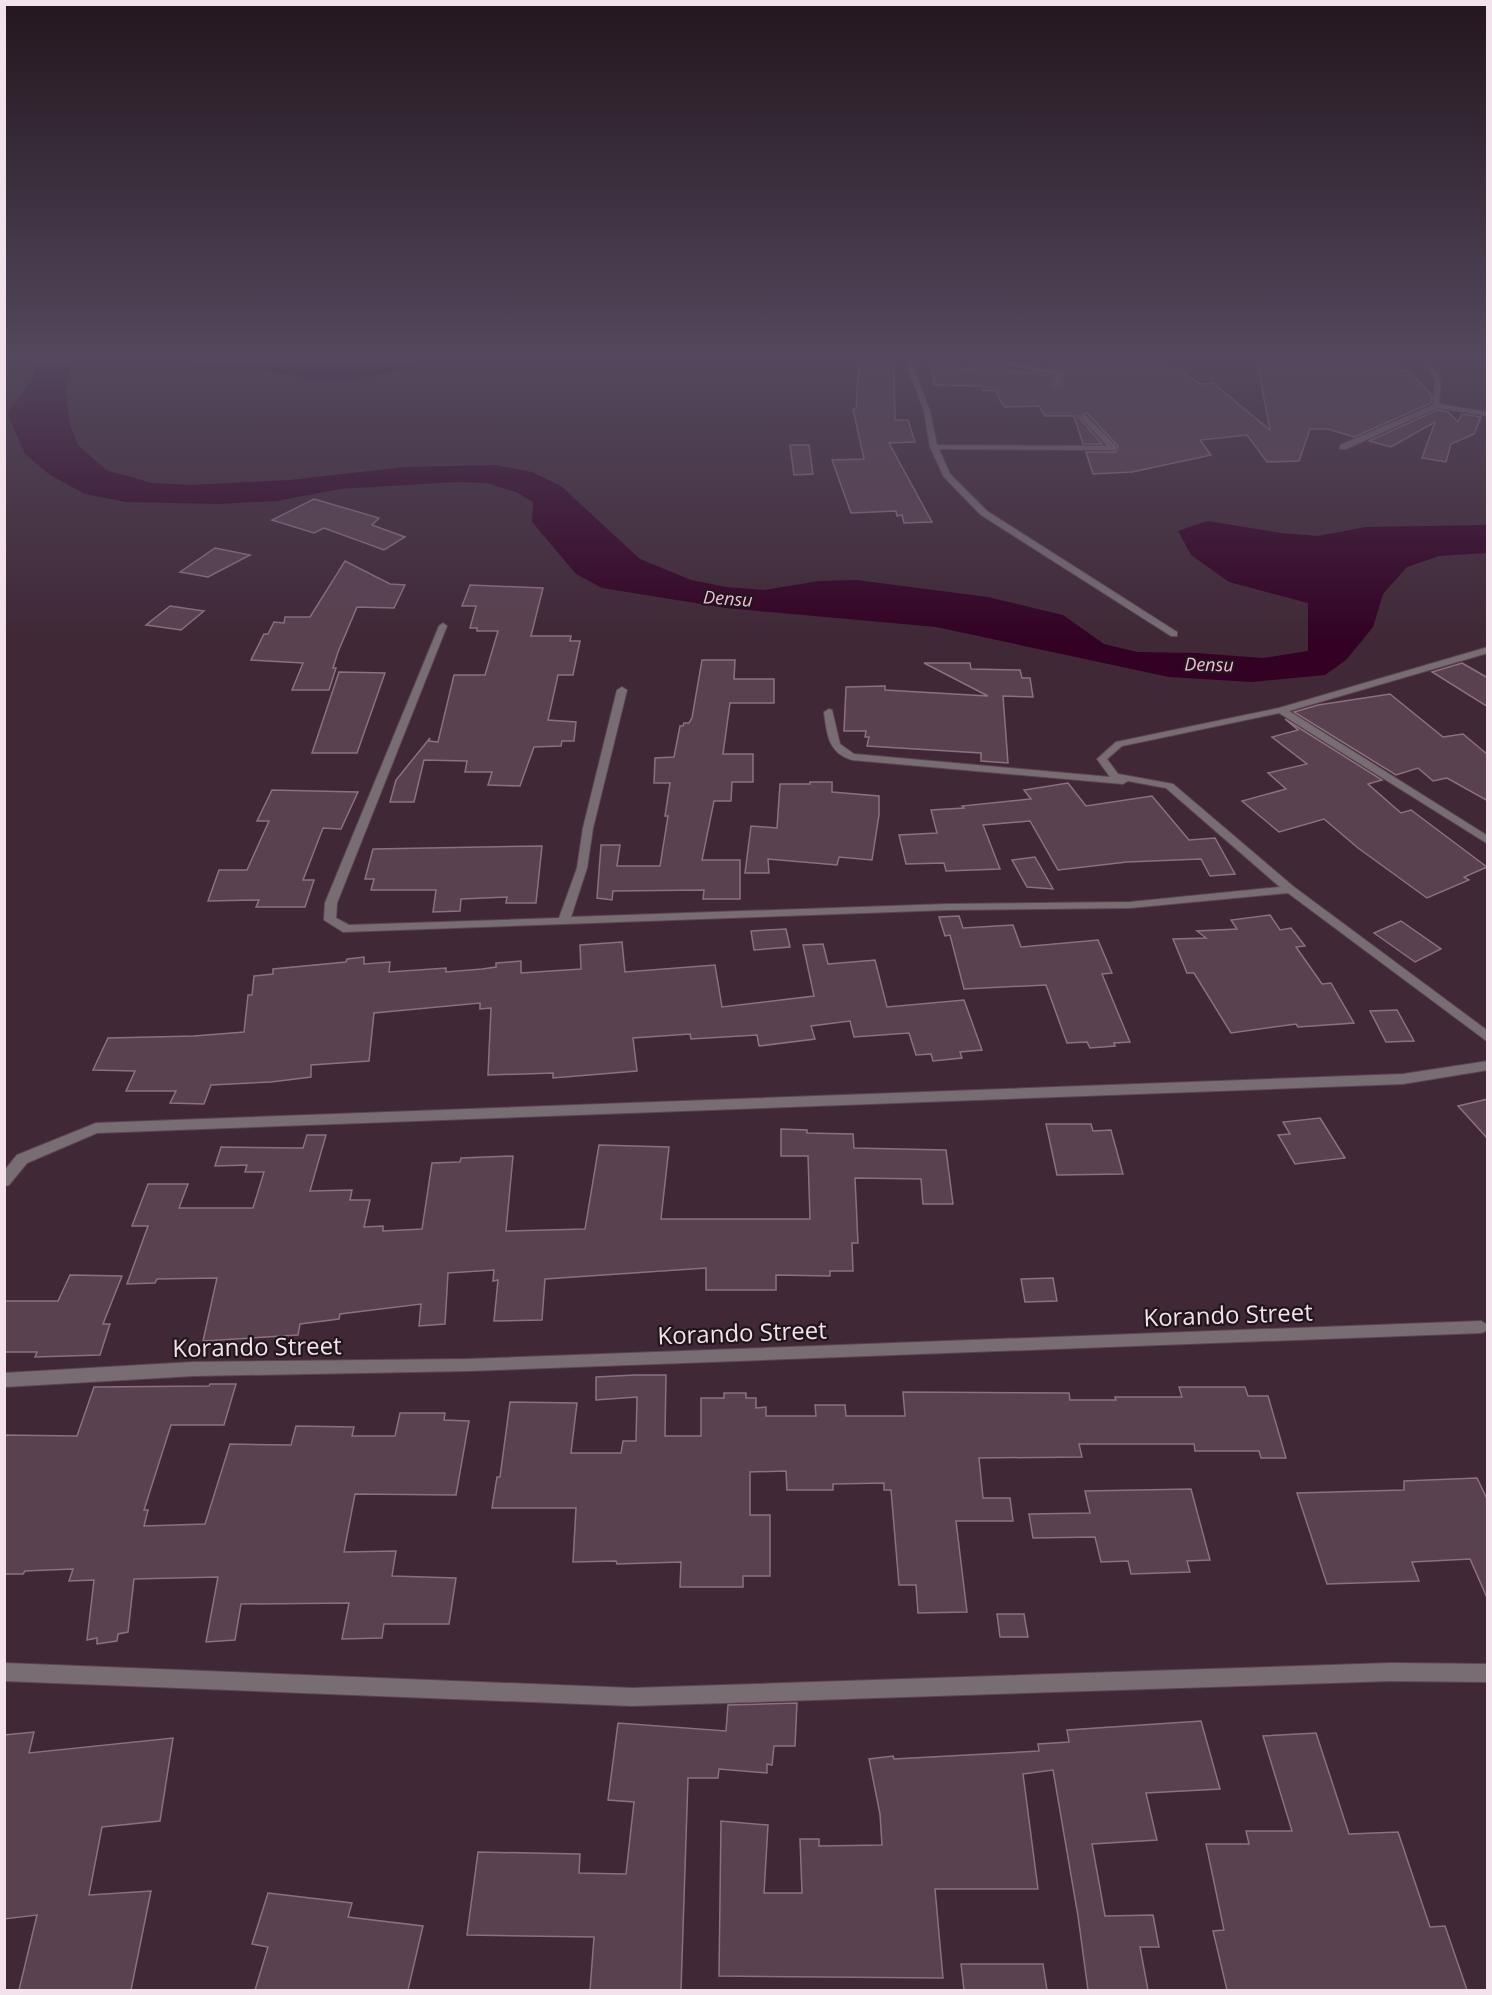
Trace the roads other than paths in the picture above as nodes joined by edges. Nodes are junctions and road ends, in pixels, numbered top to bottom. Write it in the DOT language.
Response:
graph roads {
  1 [pos="937,454"];
  2 [pos="443,626"];
  3 [pos="1174,634"];
  4 [pos="1488,650"];
  5 [pos="622,690"];
  6 [pos="1281,710"];
  7 [pos="829,712"];
  8 [pos="1169,786"];
  9 [pos="1488,841"];
  10 [pos="1290,890"];
  11 [pos="564,921"];
  12 [pos="1488,1038"];
  13 [pos="1488,1065"];
  14 [pos="4,1181"];
  15 [pos="1481,1327"];
  16 [pos="4,1380"];
  17 [pos="4,1672"];
  18 [pos="1488,1673"];
  1 -- 3 [label="street"];
  2 -- 11 [label="street"];
  4 -- 6 [label="street"];
  5 -- 11 [label="street"];
  6 -- 8 [label="street"];
  6 -- 9 [label="street"];
  7 -- 8 [label="street"];
  8 -- 10 [label="street"];
  10 -- 11 [label="street"];
  10 -- 12 [label="street"];
  13 -- 14 [label="street"];
  15 -- 16 [label="street, Korando Street"];
  17 -- 18 [label="street"];
}
